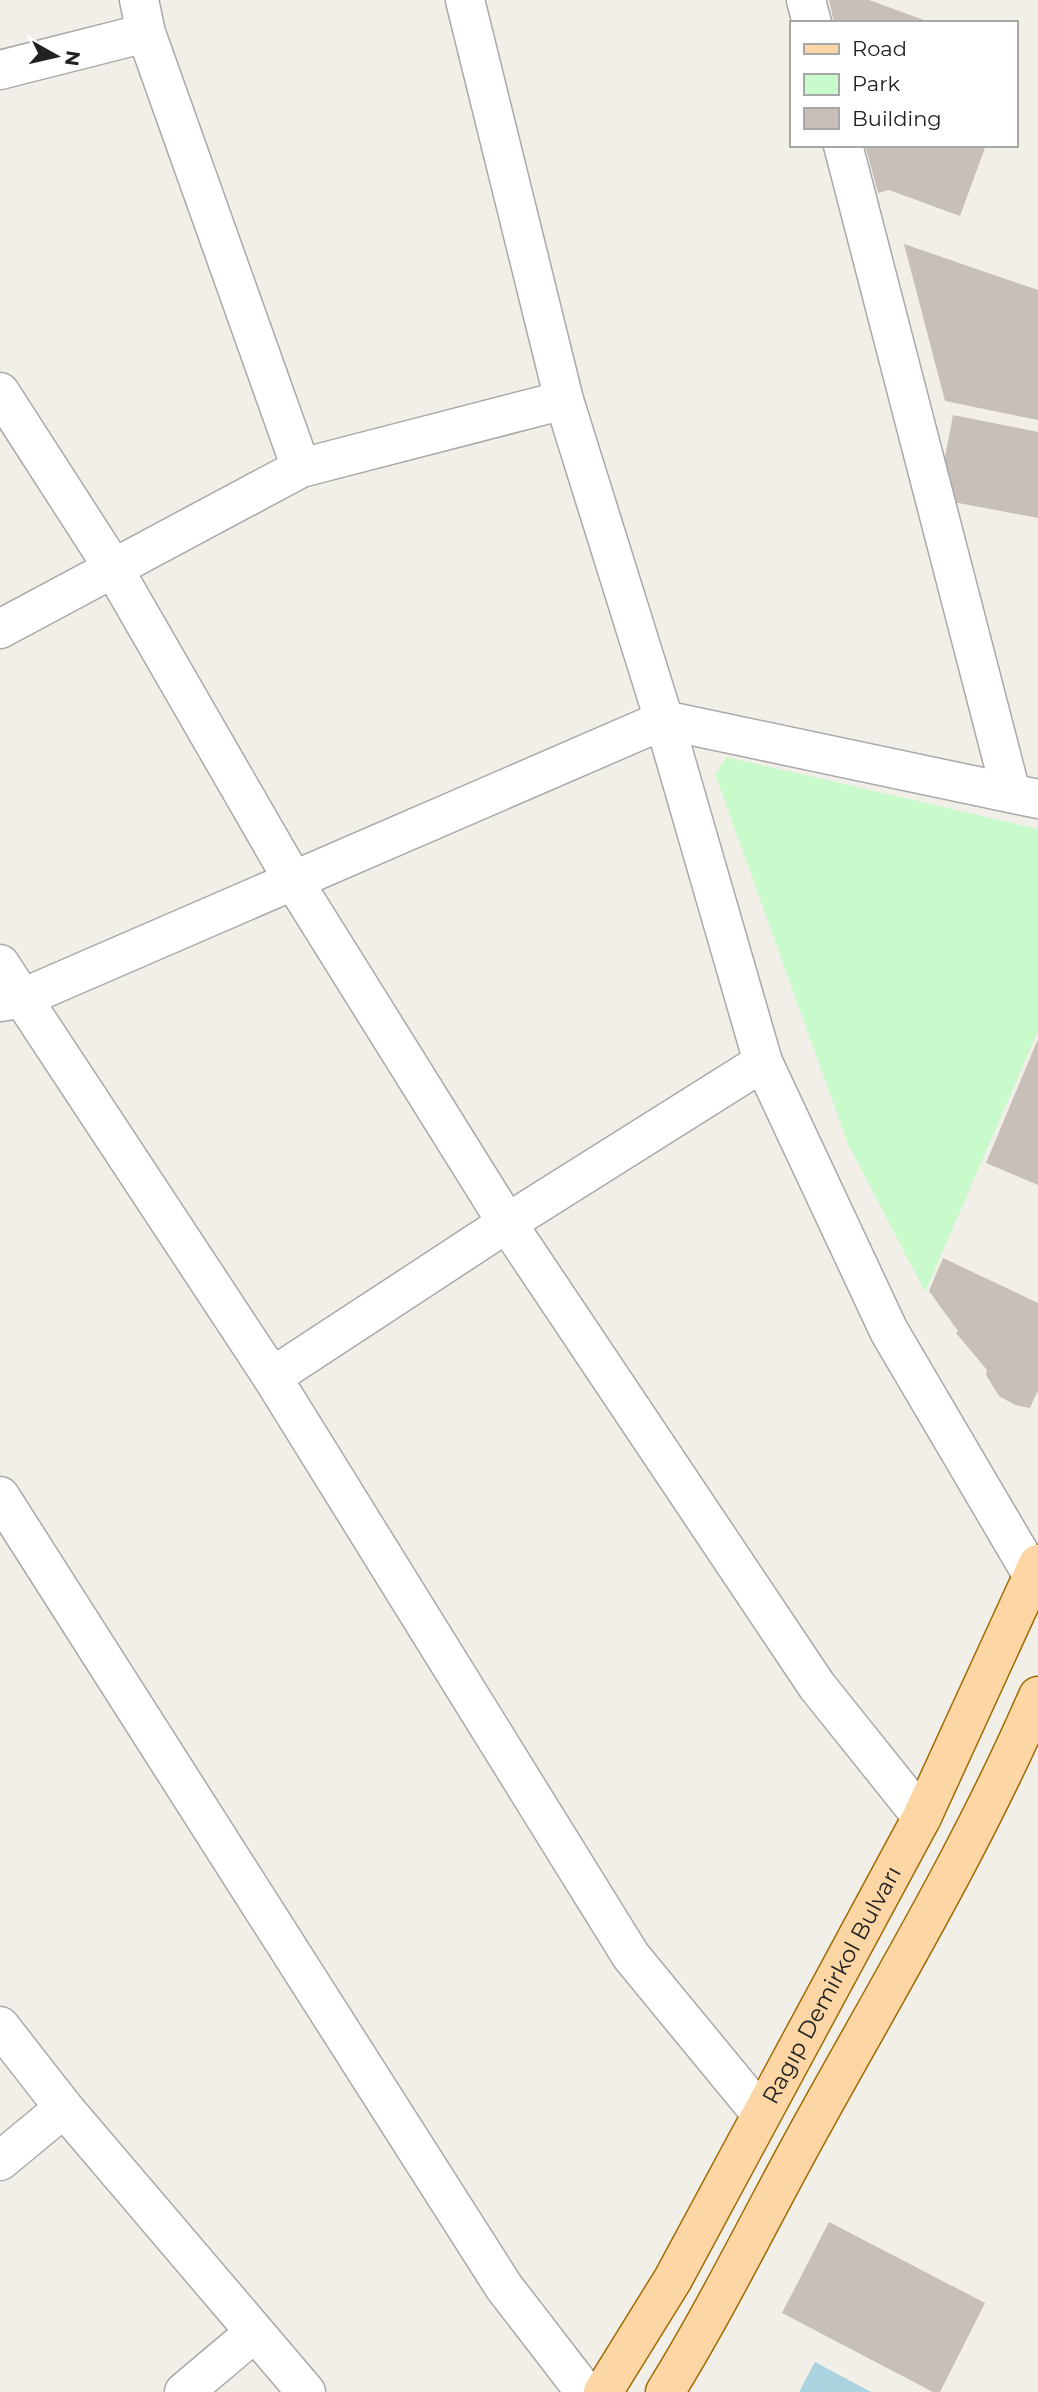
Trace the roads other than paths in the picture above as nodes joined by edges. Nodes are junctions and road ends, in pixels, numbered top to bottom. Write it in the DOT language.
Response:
graph roads {
  1 [pos="465,0"];
  2 [pos="806,0"];
  3 [pos="142,16"];
  4 [pos="811,21"];
  5 [pos="0,70"];
  6 [pos="845,147"];
  7 [pos="0,392"];
  8 [pos="564,400"];
  9 [pos="301,468"];
  10 [pos="112,566"];
  11 [pos="0,629"];
  12 [pos="664,720"];
  13 [pos="1025,796"];
  14 [pos="293,880"];
  15 [pos="0,964"];
  16 [pos="10,1000"];
  17 [pos="763,1062"];
  18 [pos="507,1223"];
  19 [pos="272,1377"];
  20 [pos="0,1496"];
  21 [pos="1036,1570"];
  22 [pos="1033,1725"];
  23 [pos="922,1817"];
  24 [pos="0,2026"];
  25 [pos="64,2108"];
  26 [pos="761,2114"];
  27 [pos="0,2161"];
  28 [pos="254,2333"];
  29 [pos="184,2392"];
  30 [pos="306,2392"];
  31 [pos="584,2392"];
  32 [pos="603,2392"];
  33 [pos="665,2392"];
  1 -- 8 [label="street"];
  2 -- 4 [label="street"];
  3 -- 5 [label="street"];
  3 -- 9 [label="street"];
  6 -- 13 [label="street"];
  7 -- 10 [label="street"];
  8 -- 9 [label="street"];
  8 -- 12 [label="street"];
  9 -- 10 [label="street"];
  10 -- 11 [label="street"];
  10 -- 14 [label="street"];
  12 -- 13 [label="street"];
  12 -- 14 [label="street"];
  12 -- 17 [label="street"];
  14 -- 16 [label="street"];
  14 -- 18 [label="street"];
  15 -- 16 [label="street"];
  16 -- 19 [label="street"];
  17 -- 18 [label="street"];
  17 -- 21 [label="street"];
  18 -- 19 [label="street"];
  18 -- 23 [label="street"];
  19 -- 26 [label="street"];
  20 -- 31 [label="street"];
  21 -- 23 [label="main road, Ragıp Demirkol Bulvarı"];
  22 -- 33 [label="main road"];
  23 -- 26 [label="main road, Ragıp Demirkol Bulvarı"];
  24 -- 25 [label="street"];
  25 -- 27 [label="street"];
  25 -- 28 [label="street"];
  26 -- 32 [label="main road, Ragıp Demirkol Bulvarı"];
  28 -- 29 [label="street"];
  28 -- 30 [label="street"];
}
